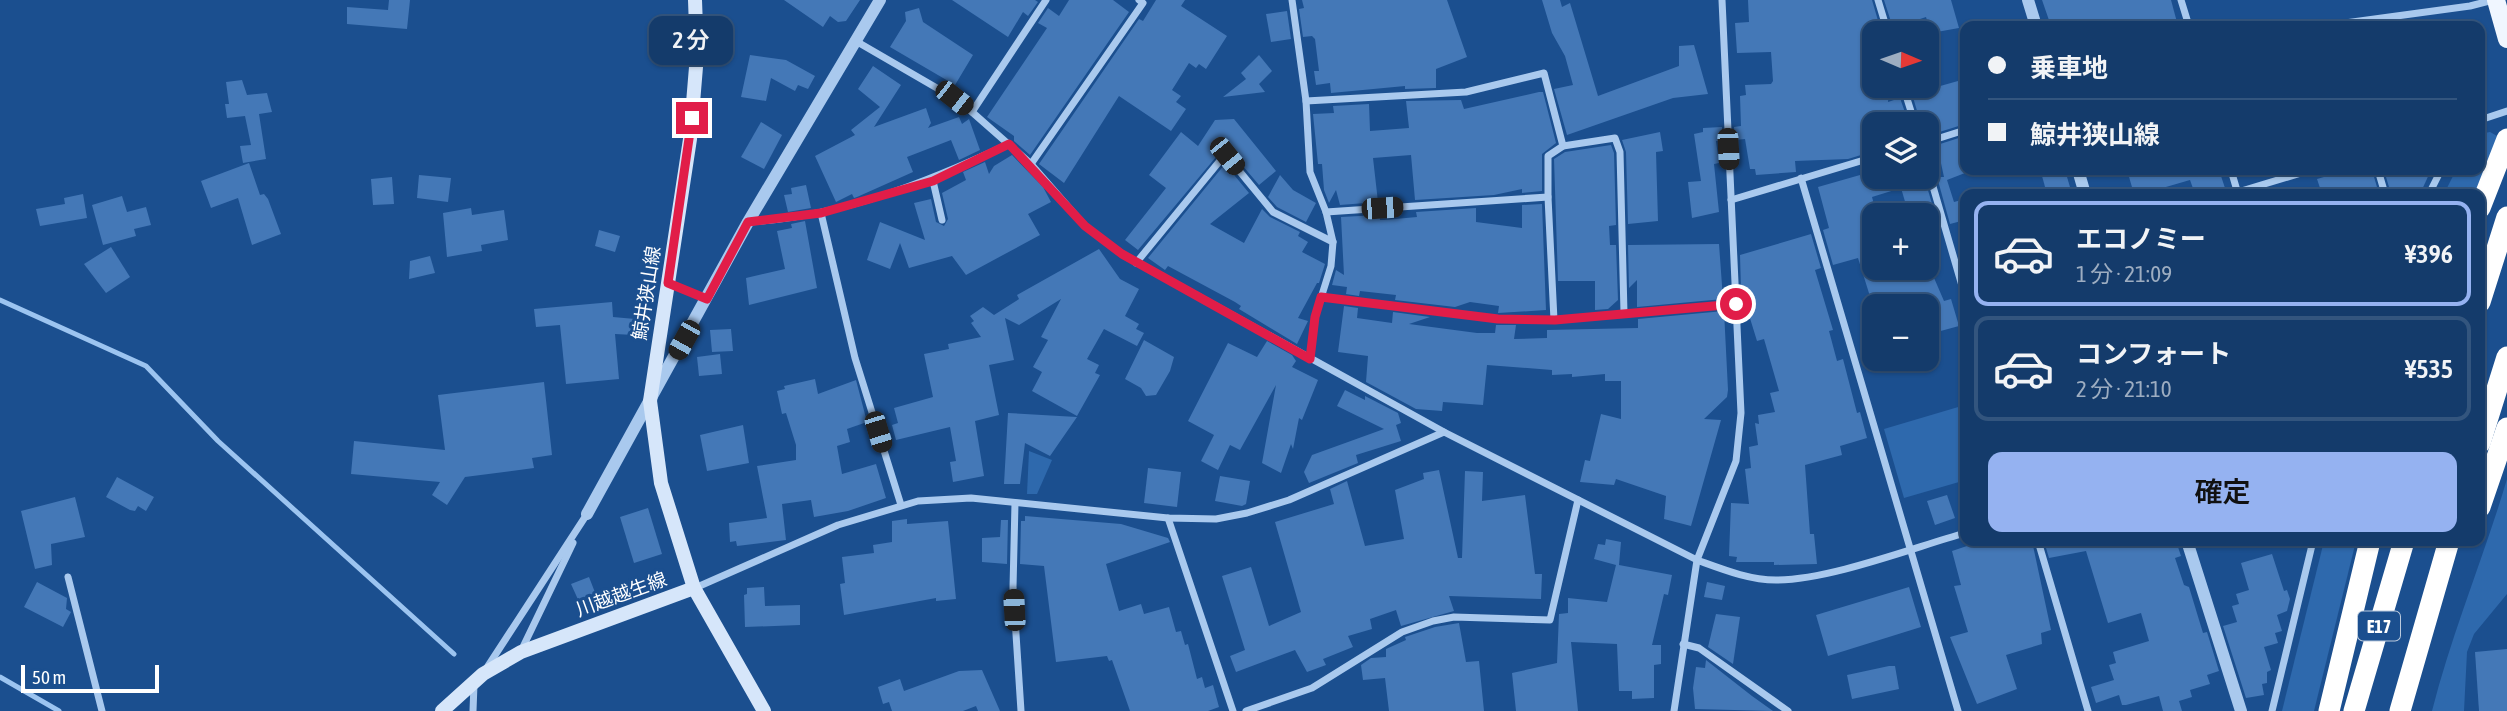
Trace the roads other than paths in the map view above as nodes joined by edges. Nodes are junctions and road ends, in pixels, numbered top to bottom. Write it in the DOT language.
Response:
graph roads {
  1 [pos="695,0"];
  2 [pos="880,0"];
  3 [pos="1046,0"];
  4 [pos="1139,0"];
  5 [pos="1292,0"];
  6 [pos="1722,0"];
  7 [pos="1878,0"];
  8 [pos="2028,0"];
  9 [pos="2181,0"];
  10 [pos="2494,0"];
  11 [pos="1884,21"];
  12 [pos="2034,21"];
  13 [pos="2187,21"];
  14 [pos="2363,21"];
  15 [pos="2507,39"];
  16 [pos="854,40"];
  17 [pos="1306,102"];
  18 [pos="2507,111"];
  19 [pos="972,112"];
  20 [pos="2485,118"];
  21 [pos="1960,132"];
  22 [pos="1939,138"];
  23 [pos="2505,143"];
  24 [pos="1009,144"];
  25 [pos="1563,146"];
  26 [pos="1862,160"];
  27 [pos="1031,164"];
  28 [pos="2295,175"];
  29 [pos="1801,178"];
  30 [pos="933,181"];
  31 [pos="1934,189"];
  32 [pos="2251,189"];
  33 [pos="2485,195"];
  34 [pos="1548,197"];
  35 [pos="1731,200"];
  36 [pos="1326,212"];
  37 [pos="821,213"];
  38 [pos="2507,217"];
  39 [pos="942,220"];
  40 [pos="748,222"];
  41 [pos="1333,242"];
  42 [pos="1136,263"];
  43 [pos="1960,279"];
  44 [pos="668,283"];
  45 [pos="2485,286"];
  46 [pos="1321,297"];
  47 [pos="707,299"];
  48 [pos="1736,304"];
  49 [pos="1624,313"];
  50 [pos="1555,320"];
  51 [pos="2507,357"];
  52 [pos="1310,359"];
  53 [pos="650,401"];
  54 [pos="2485,427"];
  55 [pos="2507,428"];
  56 [pos="1444,432"];
  57 [pos="2485,492"];
  58 [pos="1578,500"];
  59 [pos="1015,503"];
  60 [pos="901,505"];
  61 [pos="587,514"];
  62 [pos="1168,518"];
  63 [pos="1960,534"];
  64 [pos="2039,546"];
  65 [pos="2189,546"];
  66 [pos="2312,546"];
  67 [pos="2369,546"];
  68 [pos="2403,546"];
  69 [pos="2448,546"];
  70 [pos="2462,546"];
  71 [pos="1910,549"];
  72 [pos="1697,560"];
  73 [pos="68,577"];
  74 [pos="694,588"];
  75 [pos="2426,620"];
  76 [pos="1683,644"];
  77 [pos="520,652"];
  78 [pos="479,679"];
  79 [pos="102,711"];
  80 [pos="443,711"];
  81 [pos="473,711"];
  82 [pos="764,711"];
  83 [pos="1021,711"];
  84 [pos="1233,711"];
  85 [pos="1246,711"];
  86 [pos="1674,711"];
  87 [pos="1788,711"];
  88 [pos="1958,711"];
  89 [pos="2088,711"];
  90 [pos="2241,711"];
  91 [pos="2272,711"];
  92 [pos="2329,711"];
  93 [pos="2354,711"];
  94 [pos="2400,711"];
  1 -- 44 [label="main road, 鯨井狭山線"];
  2 -- 16 [label="street"];
  3 -- 19 [label="street"];
  4 -- 27 [label="street"];
  5 -- 17 [label="street"];
  6 -- 35 [label="street"];
  7 -- 11 [label="street"];
  8 -- 12 [label="street"];
  9 -- 13 [label="street"];
  10 -- 14 [label="street"];
  10 -- 15 [label="main road"];
  16 -- 19 [label="street"];
  16 -- 40 [label="street"];
  17 -- 25 [label="street"];
  17 -- 36 [label="street"];
  18 -- 20 [label="street"];
  19 -- 24 [label="street"];
  21 -- 22 [label="street"];
  23 -- 33 [label="highway"];
  24 -- 27 [label="street"];
  24 -- 30 [label="street"];
  25 -- 34 [label="street"];
  25 -- 49 [label="street"];
  26 -- 29 [label="street"];
  27 -- 42 [label="street"];
  28 -- 32 [label="street"];
  29 -- 35 [label="street"];
  29 -- 71 [label="street"];
  30 -- 37 [label="street"];
  30 -- 39 [label="street"];
  31 -- 43 [label="street"];
  34 -- 36 [label="street"];
  34 -- 50 [label="street"];
  35 -- 48 [label="street"];
  36 -- 41 [label="street"];
  37 -- 40 [label="street"];
  37 -- 60 [label="street"];
  38 -- 45 [label="highway"];
  40 -- 47 [label="street"];
  41 -- 42 [label="street"];
  41 -- 46 [label="street"];
  42 -- 52 [label="street"];
  44 -- 47 [label="street"];
  44 -- 53 [label="main road, 鯨井狭山線"];
  46 -- 50 [label="street"];
  46 -- 52 [label="street"];
  47 -- 53 [label="street"];
  48 -- 49 [label="street"];
  48 -- 72 [label="street"];
  49 -- 50 [label="street"];
  51 -- 54 [label="highway"];
  52 -- 56 [label="street"];
  53 -- 61 [label="street"];
  53 -- 74 [label="main road, 鯨井狭山線"];
  55 -- 57 [label="highway"];
  56 -- 58 [label="street"];
  56 -- 62 [label="street"];
  58 -- 72 [label="street"];
  58 -- 85 [label="street"];
  59 -- 60 [label="street"];
  59 -- 62 [label="street"];
  59 -- 83 [label="street"];
  60 -- 74 [label="street"];
  61 -- 77 [label="street"];
  61 -- 78 [label="street"];
  62 -- 84 [label="street"];
  63 -- 71 [label="street"];
  64 -- 89 [label="street"];
  65 -- 90 [label="street"];
  66 -- 91 [label="street"];
  67 -- 92 [label="highway"];
  68 -- 93 [label="highway, E17"];
  69 -- 75 [label="highway, E17"];
  70 -- 75 [label="highway"];
  71 -- 72 [label="street"];
  71 -- 88 [label="street"];
  72 -- 76 [label="street"];
  73 -- 79 [label="street"];
  74 -- 77 [label="main road, 川越越生線"];
  74 -- 82 [label="main road, 川越越生線"];
  75 -- 94 [label="highway, E17"];
  76 -- 86 [label="street"];
  76 -- 87 [label="street"];
  77 -- 78 [label="main road, 川越越生線"];
  78 -- 80 [label="main road, 川越越生線"];
  78 -- 81 [label="street"];
}
